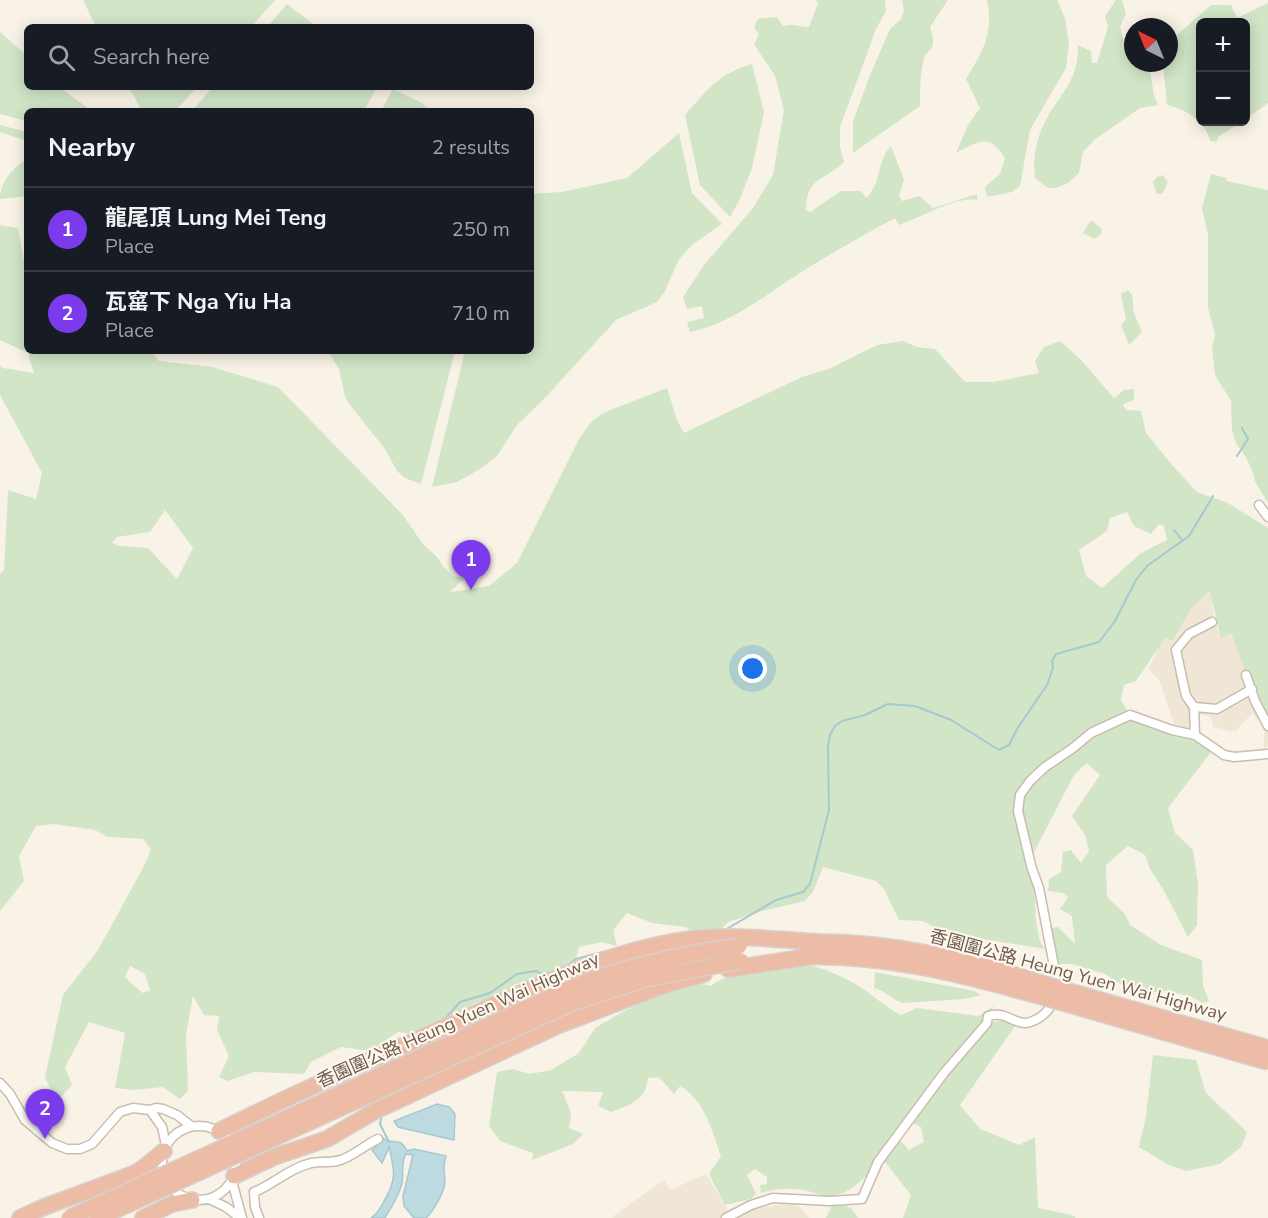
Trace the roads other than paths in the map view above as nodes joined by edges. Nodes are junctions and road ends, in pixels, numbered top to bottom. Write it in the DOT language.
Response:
graph roads {
  1 [pos="1258,505"];
  2 [pos="1268,517"];
  3 [pos="1212,622"];
  4 [pos="1246,675"];
  5 [pos="1252,689"];
  6 [pos="1194,707"];
  7 [pos="1268,726"];
  8 [pos="1195,735"];
  9 [pos="1268,754"];
  10 [pos="740,953"];
  11 [pos="1045,991"];
  12 [pos="1268,1048"];
  13 [pos="1268,1062"];
  14 [pos="0,1083"];
  15 [pos="150,1110"];
  16 [pos="191,1126"];
  17 [pos="219,1131"];
  18 [pos="378,1139"];
  19 [pos="165,1148"];
  20 [pos="233,1179"];
  21 [pos="209,1199"];
  22 [pos="192,1200"];
  23 [pos="20,1218"];
  24 [pos="69,1218"];
  25 [pos="98,1218"];
  26 [pos="143,1218"];
  27 [pos="241,1218"];
  28 [pos="259,1218"];
  29 [pos="726,1218"];
  1 -- 2 [label="street"];
  3 -- 6 [label="street"];
  4 -- 5 [label="street"];
  5 -- 6 [label="street"];
  5 -- 7 [label="street"];
  6 -- 8 [label="street"];
  8 -- 9 [label="street"];
  8 -- 29 [label="street"];
  10 -- 11 [label="highway, 香園圍公路 Heung Yuen Wai Highway"];
  10 -- 11 [label="highway, 香園圍公路 Heung Yuen Wai Highway"];
  10 -- 17 [label="highway"];
  10 -- 20 [label="highway"];
  10 -- 24 [label="highway, 香園圍公路 Heung Yuen Wai Highway, bridge"];
  10 -- 25 [label="highway, 香園圍公路 Heung Yuen Wai Highway, bridge"];
  11 -- 12 [label="highway, 香園圍公路 Heung Yuen Wai Highway, bridge"];
  11 -- 13 [label="highway, 香園圍公路 Heung Yuen Wai Highway, bridge"];
  14 -- 15 [label="street"];
  15 -- 16 [label="street"];
  15 -- 19 [label="street"];
  16 -- 17 [label="street"];
  16 -- 19 [label="street"];
  17 -- 20 [label="street"];
  18 -- 28 [label="street"];
  19 -- 22 [label="street"];
  19 -- 23 [label="highway"];
  20 -- 21 [label="street"];
  20 -- 27 [label="street"];
  21 -- 22 [label="street"];
  21 -- 27 [label="street"];
  22 -- 26 [label="highway"];
}
